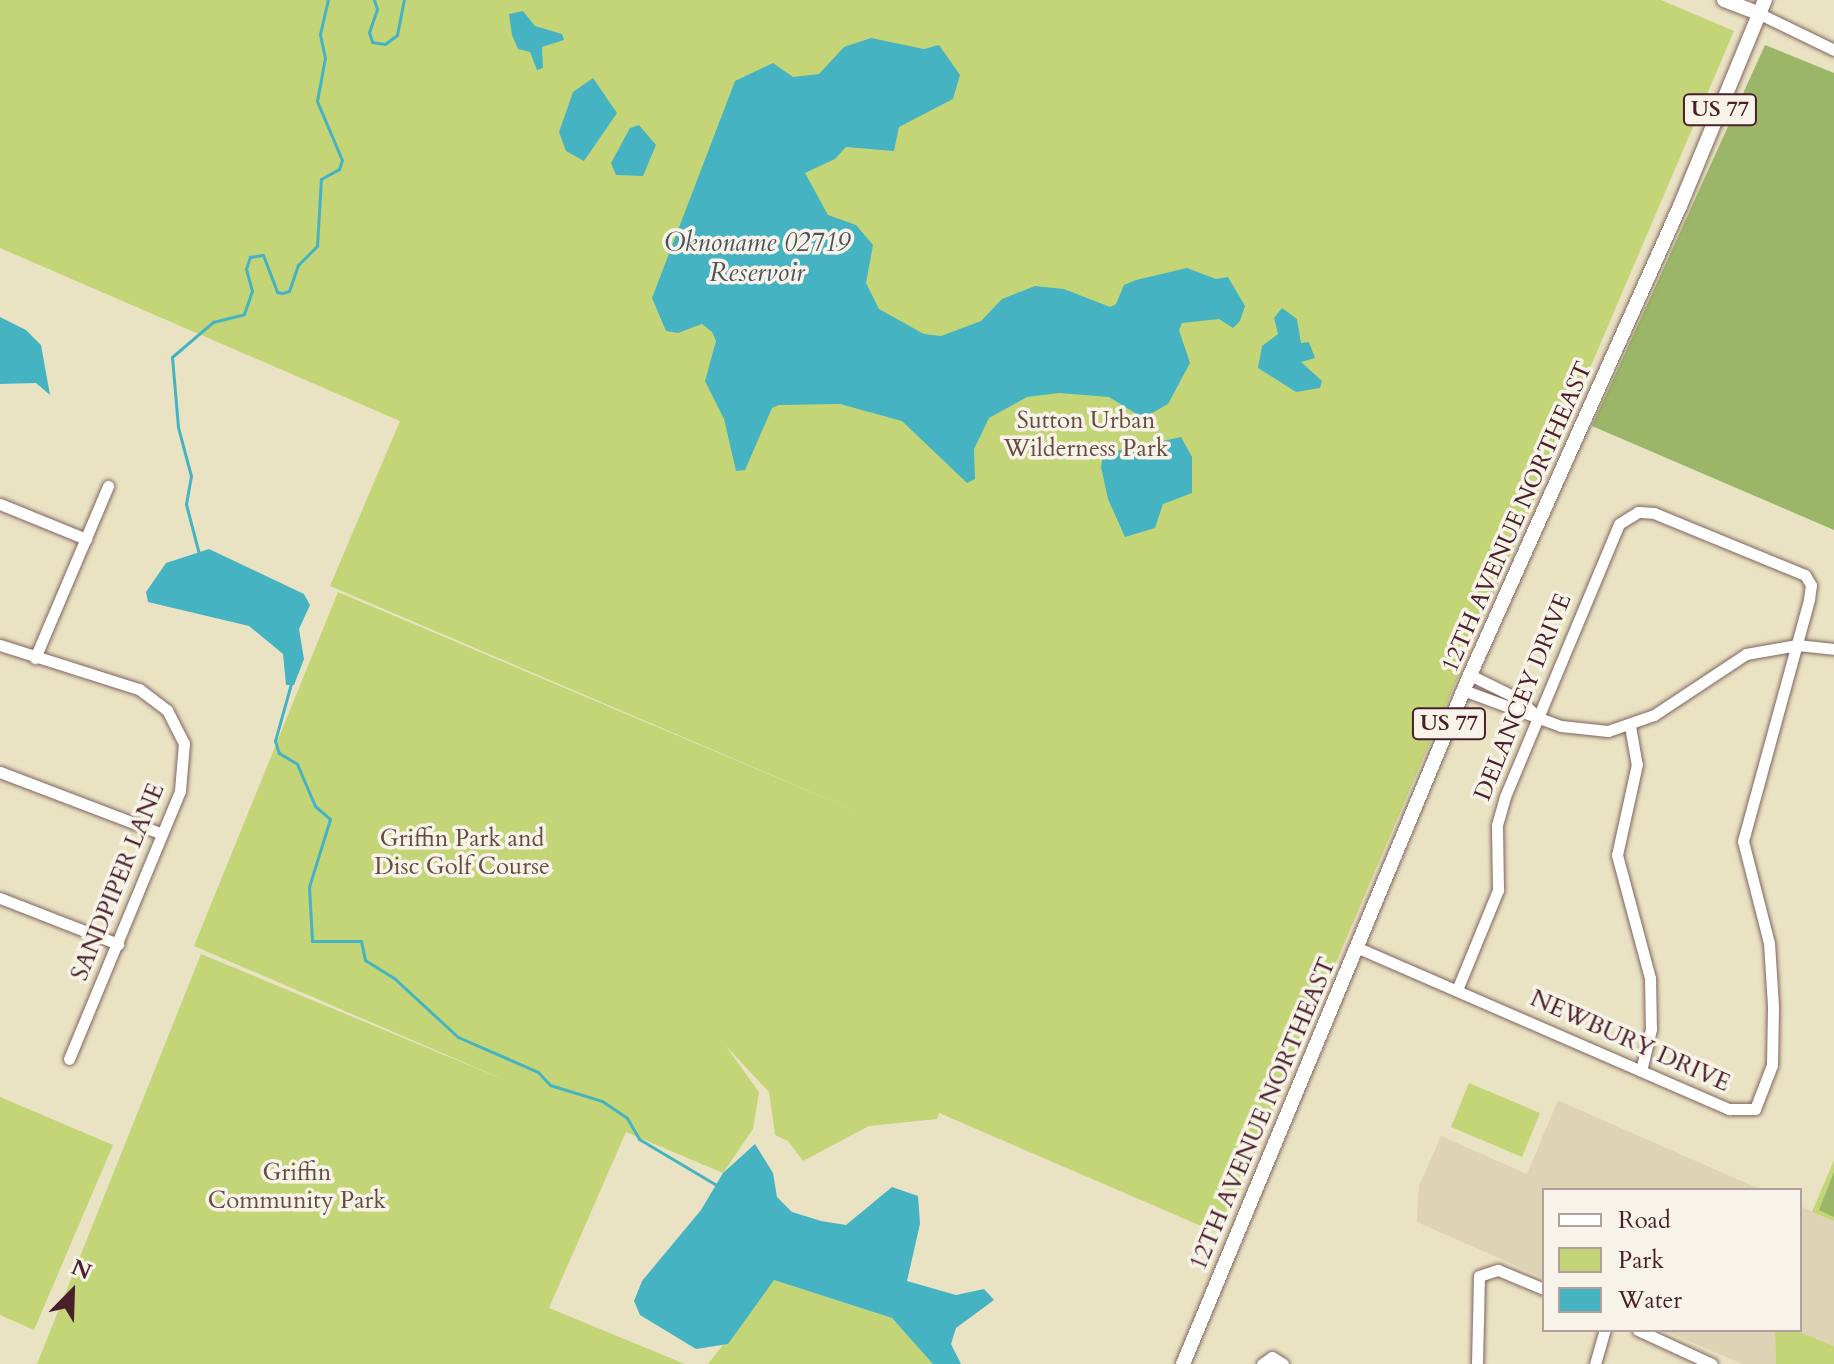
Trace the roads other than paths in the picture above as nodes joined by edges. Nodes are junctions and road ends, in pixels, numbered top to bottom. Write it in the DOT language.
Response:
graph roads {
  1 [pos="1724,0"];
  2 [pos="1762,7"];
  3 [pos="1834,50"];
  4 [pos="108,486"];
  5 [pos="0,504"];
  6 [pos="86,539"];
  7 [pos="0,645"];
  8 [pos="1797,645"];
  9 [pos="1834,649"];
  10 [pos="35,658"];
  11 [pos="1470,675"];
  12 [pos="1463,690"];
  13 [pos="1539,717"];
  14 [pos="1630,726"];
  15 [pos="0,772"];
  16 [pos="162,834"];
  17 [pos="1,901"];
  18 [pos="1634,916"];
  19 [pos="1621,920"];
  20 [pos="118,944"];
  21 [pos="1356,947"];
  22 [pos="1457,990"];
  23 [pos="69,1059"];
  24 [pos="1641,1071"];
  25 [pos="1542,1288"];
  26 [pos="1604,1332"];
  27 [pos="1642,1332"];
  28 [pos="1183,1364"];
  29 [pos="1262,1364"];
  30 [pos="1283,1364"];
  31 [pos="1477,1364"];
  32 [pos="1595,1364"];
  33 [pos="1712,1364"];
  1 -- 2 [label="main road"];
  2 -- 3 [label="street"];
  2 -- 11 [label="main road, 12TH AVENUE NORTHEAST / US 77"];
  4 -- 6 [label="street"];
  5 -- 6 [label="street"];
  6 -- 10 [label="street"];
  7 -- 10 [label="street, SANDPIPER LANE"];
  8 -- 9 [label="street"];
  8 -- 13 [label="street, DELANCEY DRIVE"];
  8 -- 14 [label="street"];
  8 -- 24 [label="street, NEWBURY DRIVE"];
  10 -- 16 [label="street, SANDPIPER LANE"];
  11 -- 12 [label="main road, 12TH AVENUE NORTHEAST / US 77"];
  11 -- 13 [label="street"];
  12 -- 13 [label="street"];
  12 -- 21 [label="main road, 12TH AVENUE NORTHEAST / US 77"];
  13 -- 14 [label="street"];
  13 -- 22 [label="street, DELANCEY DRIVE"];
  14 -- 18 [label="street"];
  15 -- 16 [label="street"];
  16 -- 20 [label="street, SANDPIPER LANE"];
  17 -- 20 [label="street"];
  18 -- 19 [label="street"];
  18 -- 24 [label="street"];
  20 -- 23 [label="street, SANDPIPER LANE"];
  21 -- 22 [label="street, NEWBURY DRIVE"];
  21 -- 28 [label="main road, 12TH AVENUE NORTHEAST / US 77"];
  22 -- 24 [label="street, NEWBURY DRIVE"];
  25 -- 31 [label="street"];
  26 -- 32 [label="street"];
  27 -- 33 [label="street"];
  29 -- 30 [label="street"];
}
